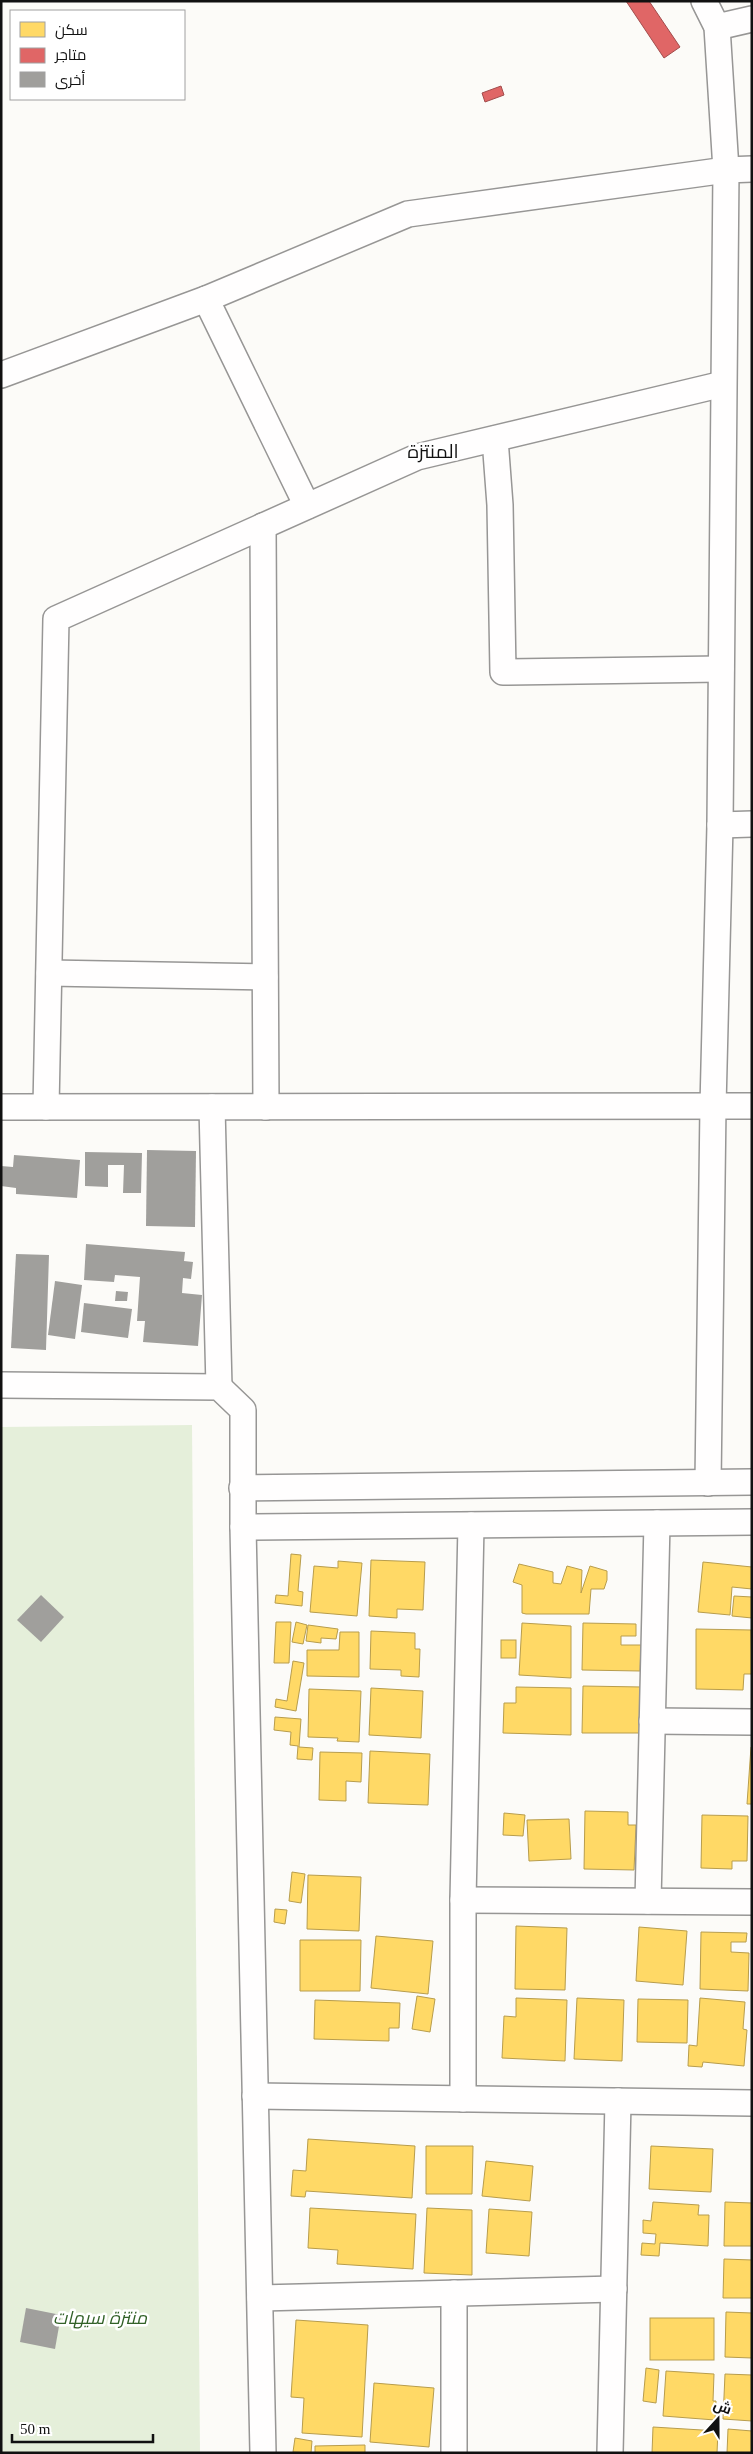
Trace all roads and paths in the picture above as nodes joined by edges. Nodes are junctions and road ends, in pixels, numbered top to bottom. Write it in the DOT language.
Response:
graph roads {
  1 [pos="704,1"];
  2 [pos="752,19"];
  3 [pos="717,28"];
  4 [pos="752,169"];
  5 [pos="726,170"];
  6 [pos="206,300"];
  7 [pos="1,375"];
  8 [pos="723,384"];
  9 [pos="495,439"];
  10 [pos="307,506"];
  11 [pos="263,526"];
  12 [pos="721,669"];
  13 [pos="720,824"];
  14 [pos="752,824"];
  15 [pos="49,973"];
  16 [pos="265,977"];
  17 [pos="266,1106"];
  18 [pos="714,1106"];
  19 [pos="752,1106"];
  20 [pos="1,1107"];
  21 [pos="46,1107"];
  22 [pos="212,1107"];
  23 [pos="1,1385"];
  24 [pos="219,1387"];
  25 [pos="752,1482"];
  26 [pos="708,1483"];
  27 [pos="242,1488"];
  28 [pos="752,1522"];
  29 [pos="657,1523"];
  30 [pos="471,1525"];
  31 [pos="243,1527"];
  32 [pos="652,1721"];
  33 [pos="752,1722"];
  34 [pos="464,1900"];
  35 [pos="648,1901"];
  36 [pos="752,1902"];
  37 [pos="255,2096"];
  38 [pos="463,2099"];
  39 [pos="618,2101"];
  40 [pos="752,2102"];
  41 [pos="614,2289"];
  42 [pos="454,2293"];
  43 [pos="260,2298"];
  44 [pos="263,2453"];
  45 [pos="454,2453"];
  46 [pos="610,2453"];
  1 -- 3 [label="street"];
  2 -- 3 [label="street"];
  3 -- 5 [label="street"];
  4 -- 5 [label="street"];
  5 -- 6 [label="street"];
  5 -- 8 [label="street"];
  6 -- 7 [label="street"];
  6 -- 10 [label="street"];
  8 -- 9 [label="street"];
  8 -- 12 [label="street"];
  9 -- 10 [label="street"];
  9 -- 12 [label="street"];
  10 -- 11 [label="street"];
  11 -- 15 [label="street"];
  11 -- 16 [label="street"];
  12 -- 13 [label="street"];
  13 -- 14 [label="street"];
  13 -- 18 [label="street"];
  15 -- 16 [label="street"];
  15 -- 21 [label="street"];
  16 -- 17 [label="street"];
  17 -- 18 [label="street"];
  17 -- 22 [label="street"];
  18 -- 19 [label="street"];
  18 -- 26 [label="street"];
  20 -- 21 [label="street"];
  21 -- 22 [label="street"];
  22 -- 24 [label="street"];
  23 -- 24 [label="street"];
  24 -- 27 [label="street"];
  25 -- 26 [label="street"];
  26 -- 27 [label="street"];
  27 -- 31 [label="street"];
  28 -- 29 [label="street"];
  29 -- 30 [label="street"];
  29 -- 32 [label="street"];
  30 -- 31 [label="street"];
  30 -- 34 [label="street"];
  31 -- 37 [label="street"];
  32 -- 33 [label="street"];
  32 -- 35 [label="street"];
  34 -- 35 [label="street"];
  34 -- 38 [label="street"];
  35 -- 36 [label="street"];
  37 -- 38 [label="street"];
  37 -- 43 [label="street"];
  38 -- 39 [label="street"];
  39 -- 40 [label="street"];
  39 -- 41 [label="street"];
  41 -- 42 [label="street"];
  41 -- 46 [label="street"];
  42 -- 43 [label="street"];
  42 -- 45 [label="street"];
  43 -- 44 [label="street"];
}
